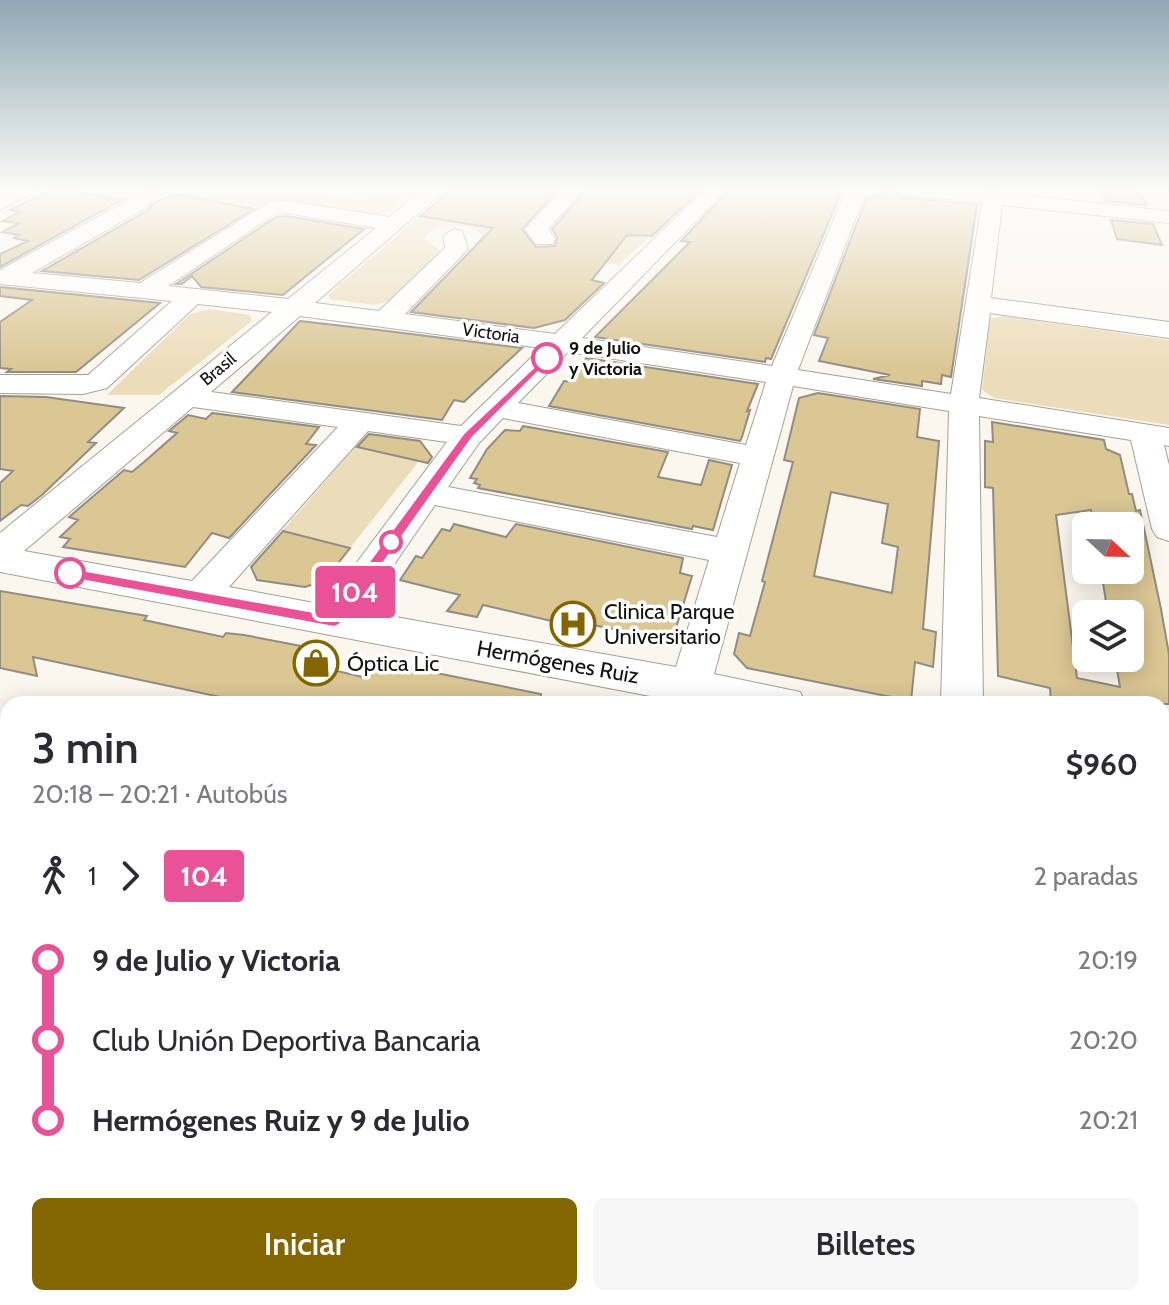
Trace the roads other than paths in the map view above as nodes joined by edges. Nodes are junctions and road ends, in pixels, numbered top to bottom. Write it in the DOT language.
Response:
graph roads {
  1 [pos="55,249"];
  2 [pos="208,249"];
  3 [pos="364,249"];
  4 [pos="457,249"];
  5 [pos="657,249"];
  6 [pos="833,249"];
  7 [pos="986,249"];
  8 [pos="3,278"];
  9 [pos="143,292"];
  10 [pos="190,298"];
  11 [pos="978,304"];
  12 [pos="292,308"];
  13 [pos="385,319"];
  14 [pos="1169,330"];
  15 [pos="563,342"];
  16 [pos="782,376"];
  17 [pos="0,384"];
  18 [pos="185,397"];
  19 [pos="964,405"];
  20 [pos="496,408"];
  21 [pos="362,420"];
  22 [pos="1157,435"];
  23 [pos="468,436"];
  24 [pos="758,457"];
  25 [pos="426,493"];
  26 [pos="1169,529"];
  27 [pos="0,552"];
  28 [pos="730,552"];
  29 [pos="0,559"];
  30 [pos="199,597"];
  31 [pos="334,621"];
  32 [pos="688,695"];
  33 [pos="962,696"];
  1 -- 8 [label="street"];
  2 -- 9 [label="street"];
  3 -- 12 [label="street, Brasil"];
  4 -- 13 [label="street"];
  5 -- 15 [label="street"];
  6 -- 16 [label="street"];
  7 -- 11 [label="street"];
  8 -- 9 [label="street, Victoria"];
  9 -- 10 [label="street, Victoria"];
  10 -- 12 [label="street, Victoria"];
  10 -- 17 [label="street"];
  11 -- 14 [label="street"];
  11 -- 19 [label="street"];
  12 -- 13 [label="street, Victoria"];
  12 -- 18 [label="street, Brasil"];
  13 -- 15 [label="street, Victoria"];
  15 -- 16 [label="street, Victoria"];
  15 -- 20 [label="street"];
  16 -- 19 [label="street, Victoria"];
  16 -- 24 [label="street"];
  18 -- 21 [label="street"];
  18 -- 27 [label="street, Brasil"];
  19 -- 22 [label="street, Victoria"];
  19 -- 33 [label="street"];
  20 -- 23 [label="street"];
  20 -- 24 [label="street"];
  21 -- 23 [label="street"];
  21 -- 30 [label="street"];
  22 -- 26 [label="street"];
  23 -- 25 [label="street"];
  24 -- 28 [label="street"];
  25 -- 28 [label="street"];
  25 -- 31 [label="street"];
  28 -- 32 [label="street"];
  29 -- 30 [label="street, Hermógenes Ruiz"];
  30 -- 31 [label="street, Hermógenes Ruiz"];
  31 -- 32 [label="street, Hermógenes Ruiz"];
}
